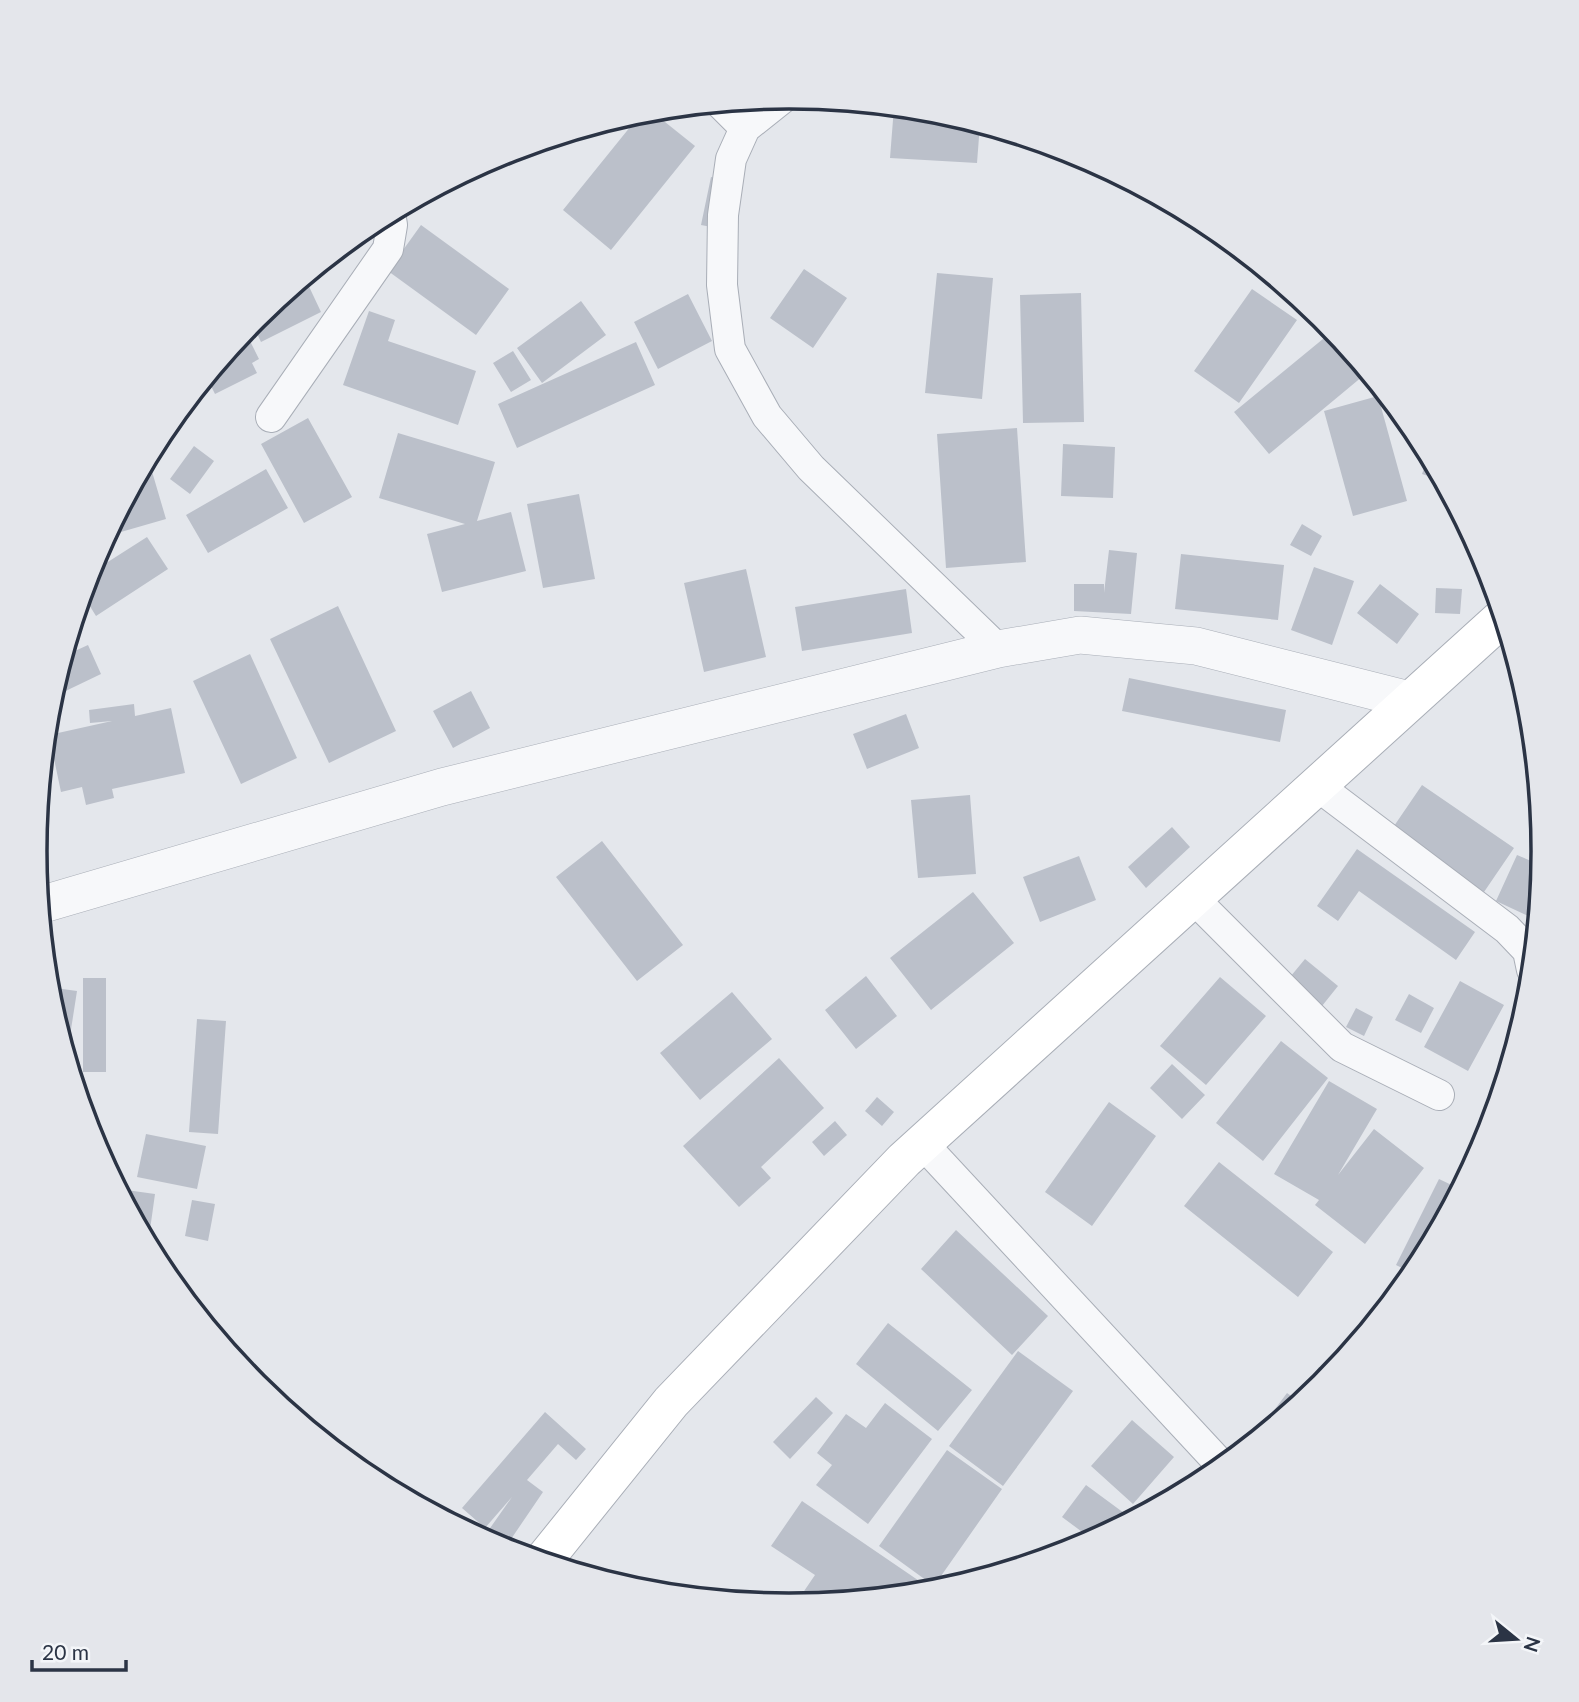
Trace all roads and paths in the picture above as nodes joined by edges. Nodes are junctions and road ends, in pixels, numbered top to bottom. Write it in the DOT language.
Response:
graph roads {
  1 [pos="768,109"];
  2 [pos="728,111"];
  3 [pos="745,128"];
  4 [pos="392,225"];
  5 [pos="271,416"];
  6 [pos="1497,629"];
  7 [pos="998,649"];
  8 [pos="1409,699"];
  9 [pos="1315,785"];
  10 [pos="1193,898"];
  11 [pos="49,902"];
  12 [pos="1525,948"];
  13 [pos="1439,1095"];
  14 [pos="923,1144"];
  15 [pos="1215,1459"];
  16 [pos="549,1553"];
  1 -- 3 [label="street"];
  2 -- 3 [label="street"];
  3 -- 7 [label="street"];
  4 -- 5 [label="street"];
  6 -- 8 [label="main road"];
  7 -- 8 [label="street"];
  7 -- 11 [label="street"];
  8 -- 9 [label="main road"];
  9 -- 10 [label="main road"];
  9 -- 12 [label="street"];
  10 -- 13 [label="street"];
  10 -- 14 [label="main road"];
  14 -- 15 [label="street"];
  14 -- 16 [label="main road"];
}
